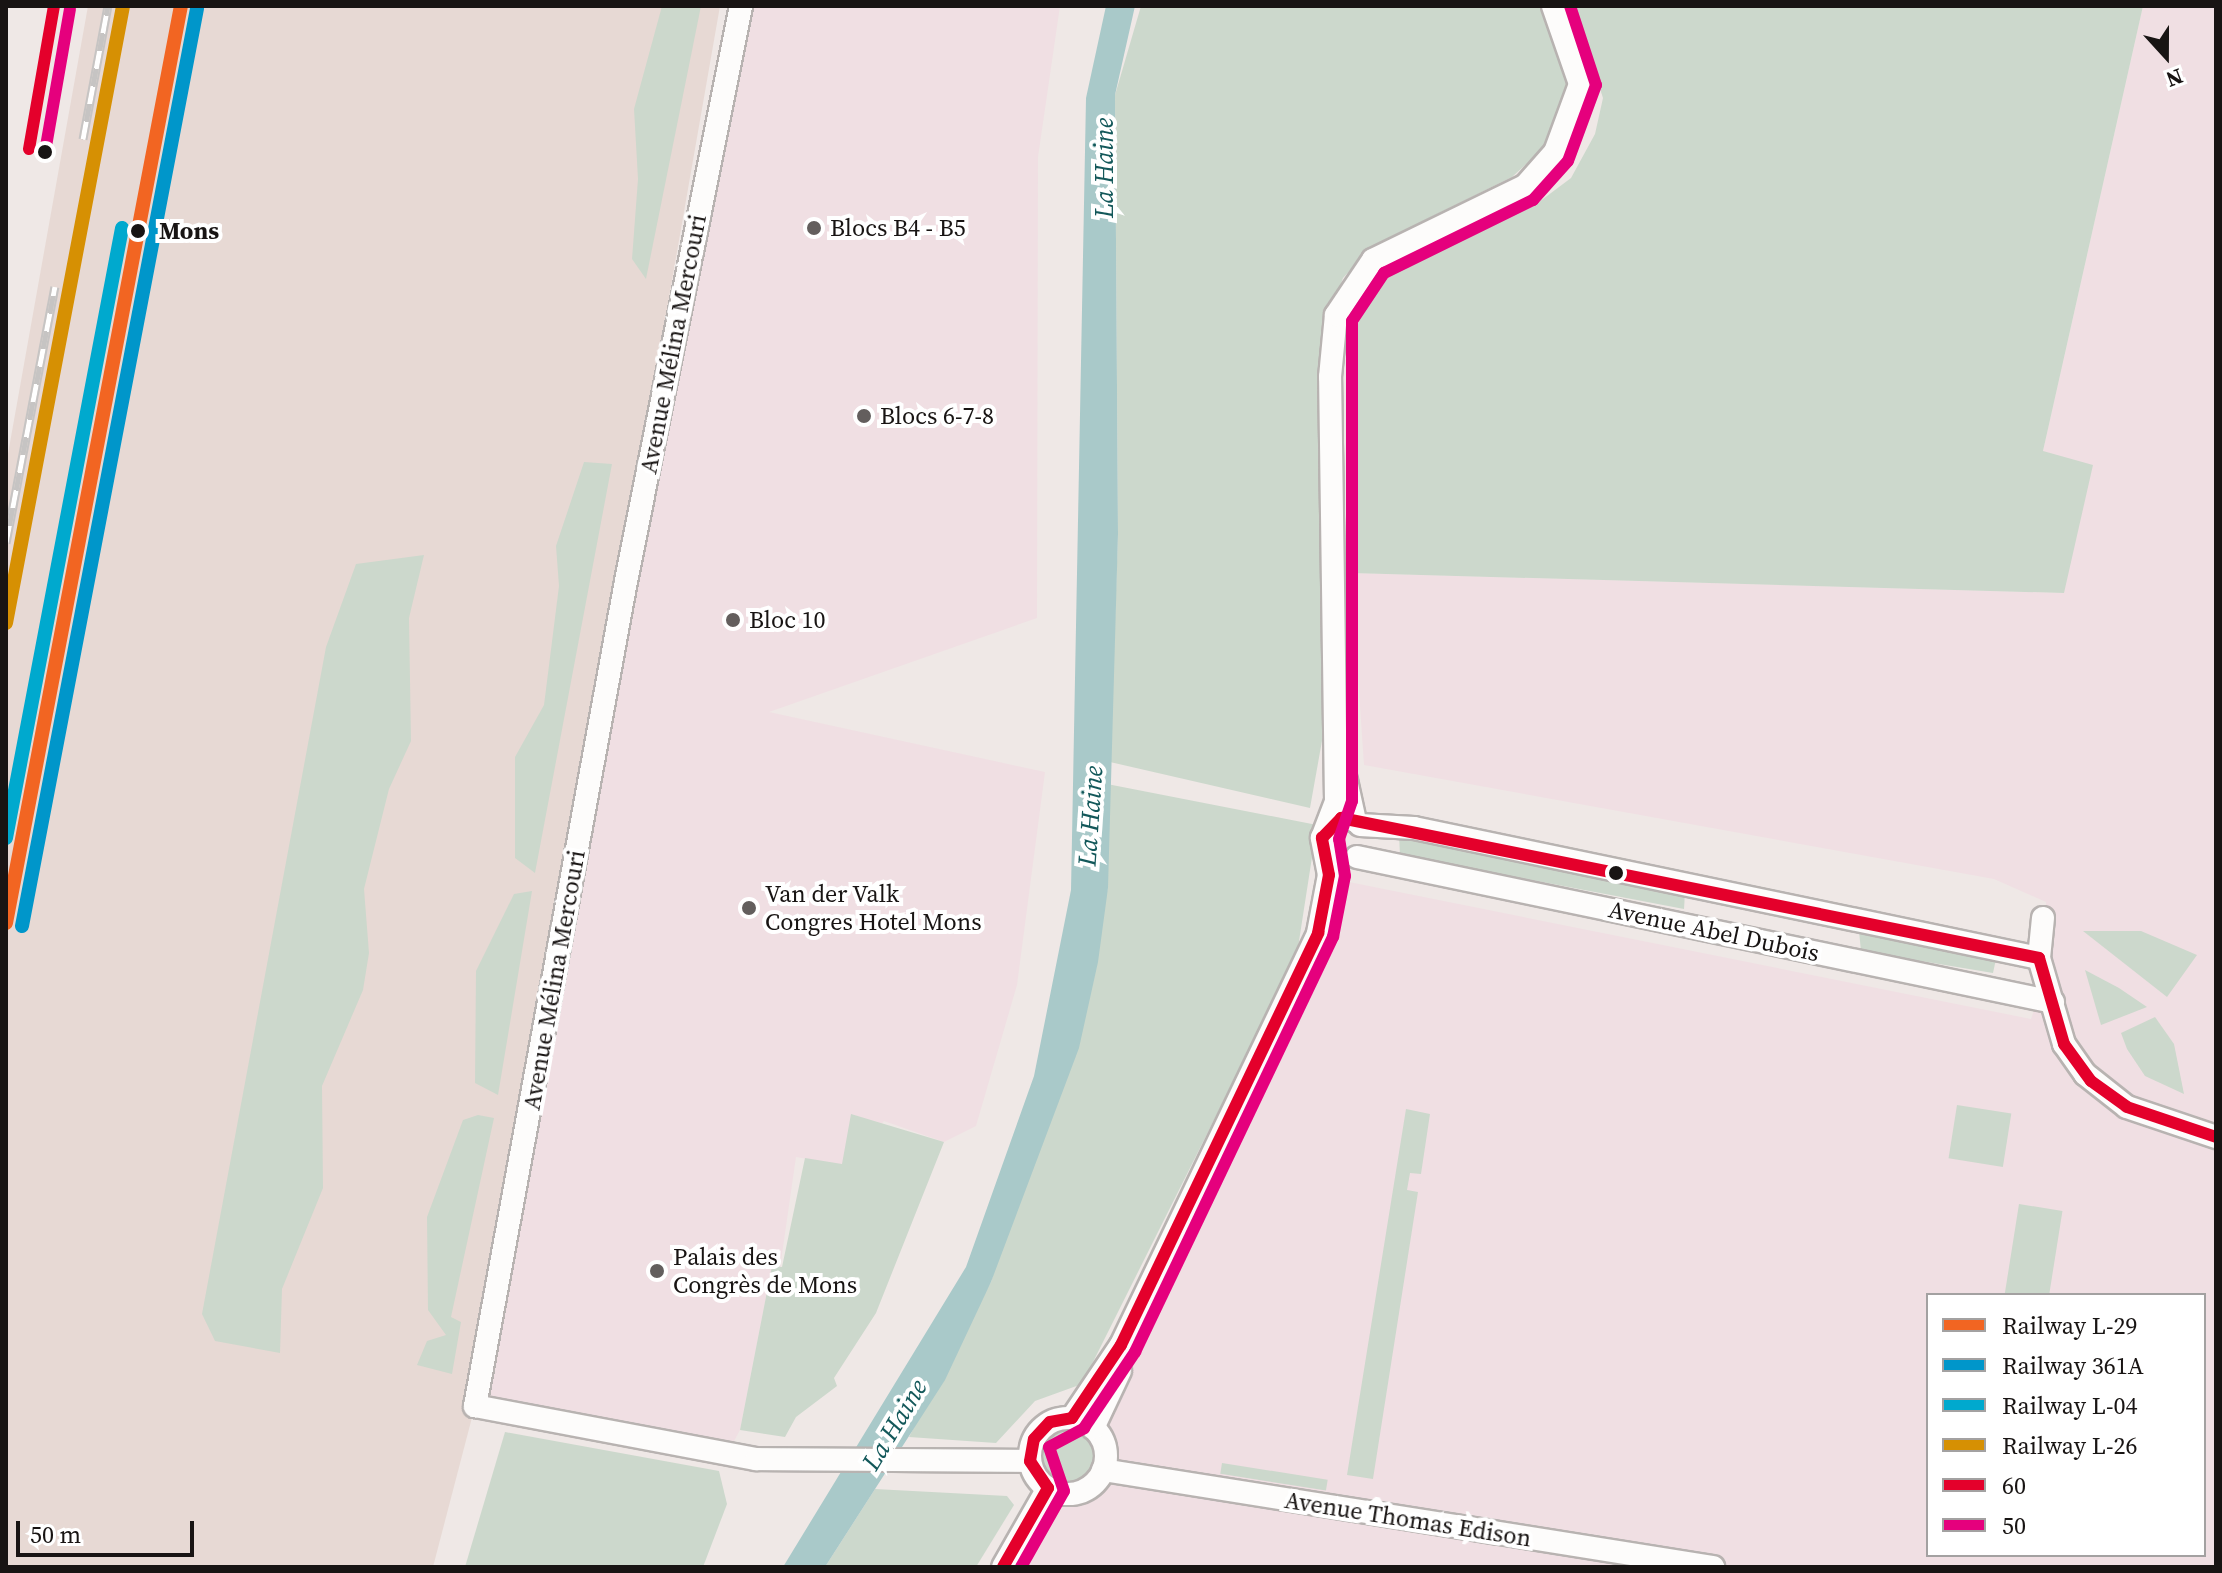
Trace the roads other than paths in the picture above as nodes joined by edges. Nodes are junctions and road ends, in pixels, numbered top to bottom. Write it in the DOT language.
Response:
graph roads {
  1 [pos="741,6"];
  2 [pos="1553,6"];
  3 [pos="1565,6"];
  4 [pos="1358,823"];
  5 [pos="1328,825"];
  6 [pos="1326,851"];
  7 [pos="1361,859"];
  8 [pos="2043,918"];
  9 [pos="2039,958"];
  10 [pos="2053,1002"];
  11 [pos="2216,1137"];
  12 [pos="1072,1418"];
  13 [pos="1093,1428"];
  14 [pos="1030,1461"];
  15 [pos="1103,1470"];
  16 [pos="1048,1488"];
  17 [pos="1003,1567"];
  18 [pos="1713,1567"];
  1 -- 14 [label="street, Avenue Mélina Mercouri"];
  2 -- 5 [label="street"];
  3 -- 4 [label="street"];
  4 -- 5 [label="street, Avenue Abel Dubois"];
  4 -- 7 [label="street"];
  4 -- 9 [label="street, Avenue Abel Dubois"];
  5 -- 6 [label="street"];
  6 -- 7 [label="street, Avenue Abel Dubois"];
  6 -- 12 [label="street"];
  7 -- 10 [label="street, Avenue Abel Dubois"];
  7 -- 13 [label="street"];
  8 -- 9 [label="street"];
  9 -- 10 [label="street"];
  10 -- 11 [label="street"];
  12 -- 13 [label="street"];
  12 -- 14 [label="street"];
  13 -- 15 [label="street"];
  14 -- 16 [label="street"];
  15 -- 16 [label="street"];
  15 -- 18 [label="street, Avenue Thomas Edison"];
  16 -- 17 [label="street"];
}
